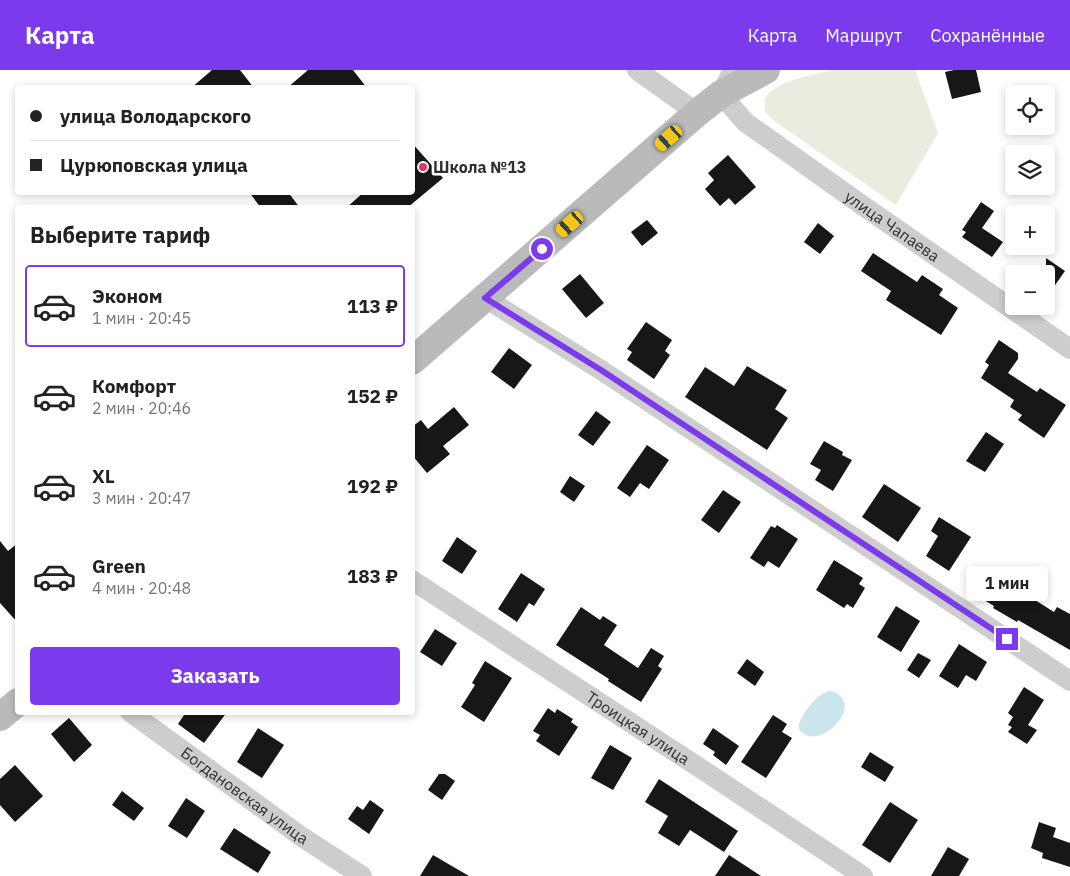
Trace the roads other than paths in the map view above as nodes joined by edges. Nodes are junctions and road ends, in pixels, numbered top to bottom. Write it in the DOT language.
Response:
graph roads {
  1 [pos="637,70"];
  2 [pos="766,70"];
  3 [pos="727,82"];
  4 [pos="697,113"];
  5 [pos="485,298"];
  6 [pos="1070,349"];
  7 [pos="415,358"];
  8 [pos="415,582"];
  9 [pos="1070,681"];
  10 [pos="15,704"];
  11 [pos="134,715"];
  12 [pos="0,717"];
  13 [pos="362,876"];
  14 [pos="862,876"];
  1 -- 4 [label="street"];
  2 -- 3 [label="main road"];
  3 -- 4 [label="main road"];
  3 -- 6 [label="street, улица Чапаева"];
  4 -- 5 [label="main road"];
  5 -- 7 [label="main road"];
  5 -- 9 [label="street"];
  8 -- 14 [label="street, Троицкая улица"];
  10 -- 12 [label="main road"];
  11 -- 13 [label="street, Богдановская улица"];
}
